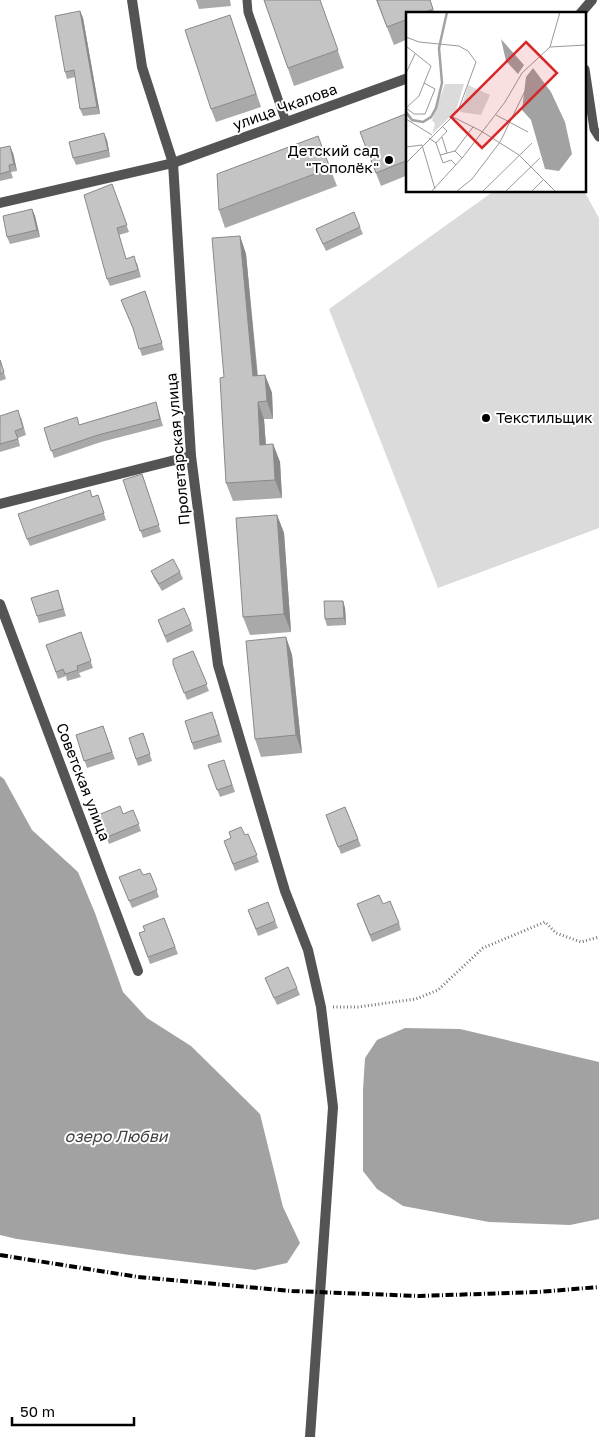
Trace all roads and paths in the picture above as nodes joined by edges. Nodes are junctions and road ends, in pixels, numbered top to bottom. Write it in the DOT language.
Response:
graph roads {
  1 [pos="132,0"];
  2 [pos="247,0"];
  3 [pos="592,0"];
  4 [pos="582,12"];
  5 [pos="586,76"];
  6 [pos="406,79"];
  7 [pos="286,122"];
  8 [pos="599,136"];
  9 [pos="173,164"];
  10 [pos="0,204"];
  11 [pos="191,456"];
  12 [pos="0,504"];
  13 [pos="0,604"];
  14 [pos="599,937"];
  15 [pos="138,971"];
  16 [pos="321,1007"];
  17 [pos="310,1437"];
  1 -- 9 [label="street, Пролетарская улица"];
  2 -- 7 [label="lane"];
  3 -- 4 [label="street"];
  5 -- 8 [label="lane"];
  6 -- 7 [label="street, улица Чкалова"];
  7 -- 9 [label="street, улица Чкалова"];
  9 -- 10 [label="street, улица Чкалова"];
  9 -- 11 [label="street, Пролетарская улица"];
  11 -- 12 [label="street"];
  11 -- 16 [label="street, Пролетарская улица"];
  13 -- 15 [label="street, Советская улица"];
  14 -- 16 [label="path"];
  16 -- 17 [label="street, Пролетарская улица"];
}
